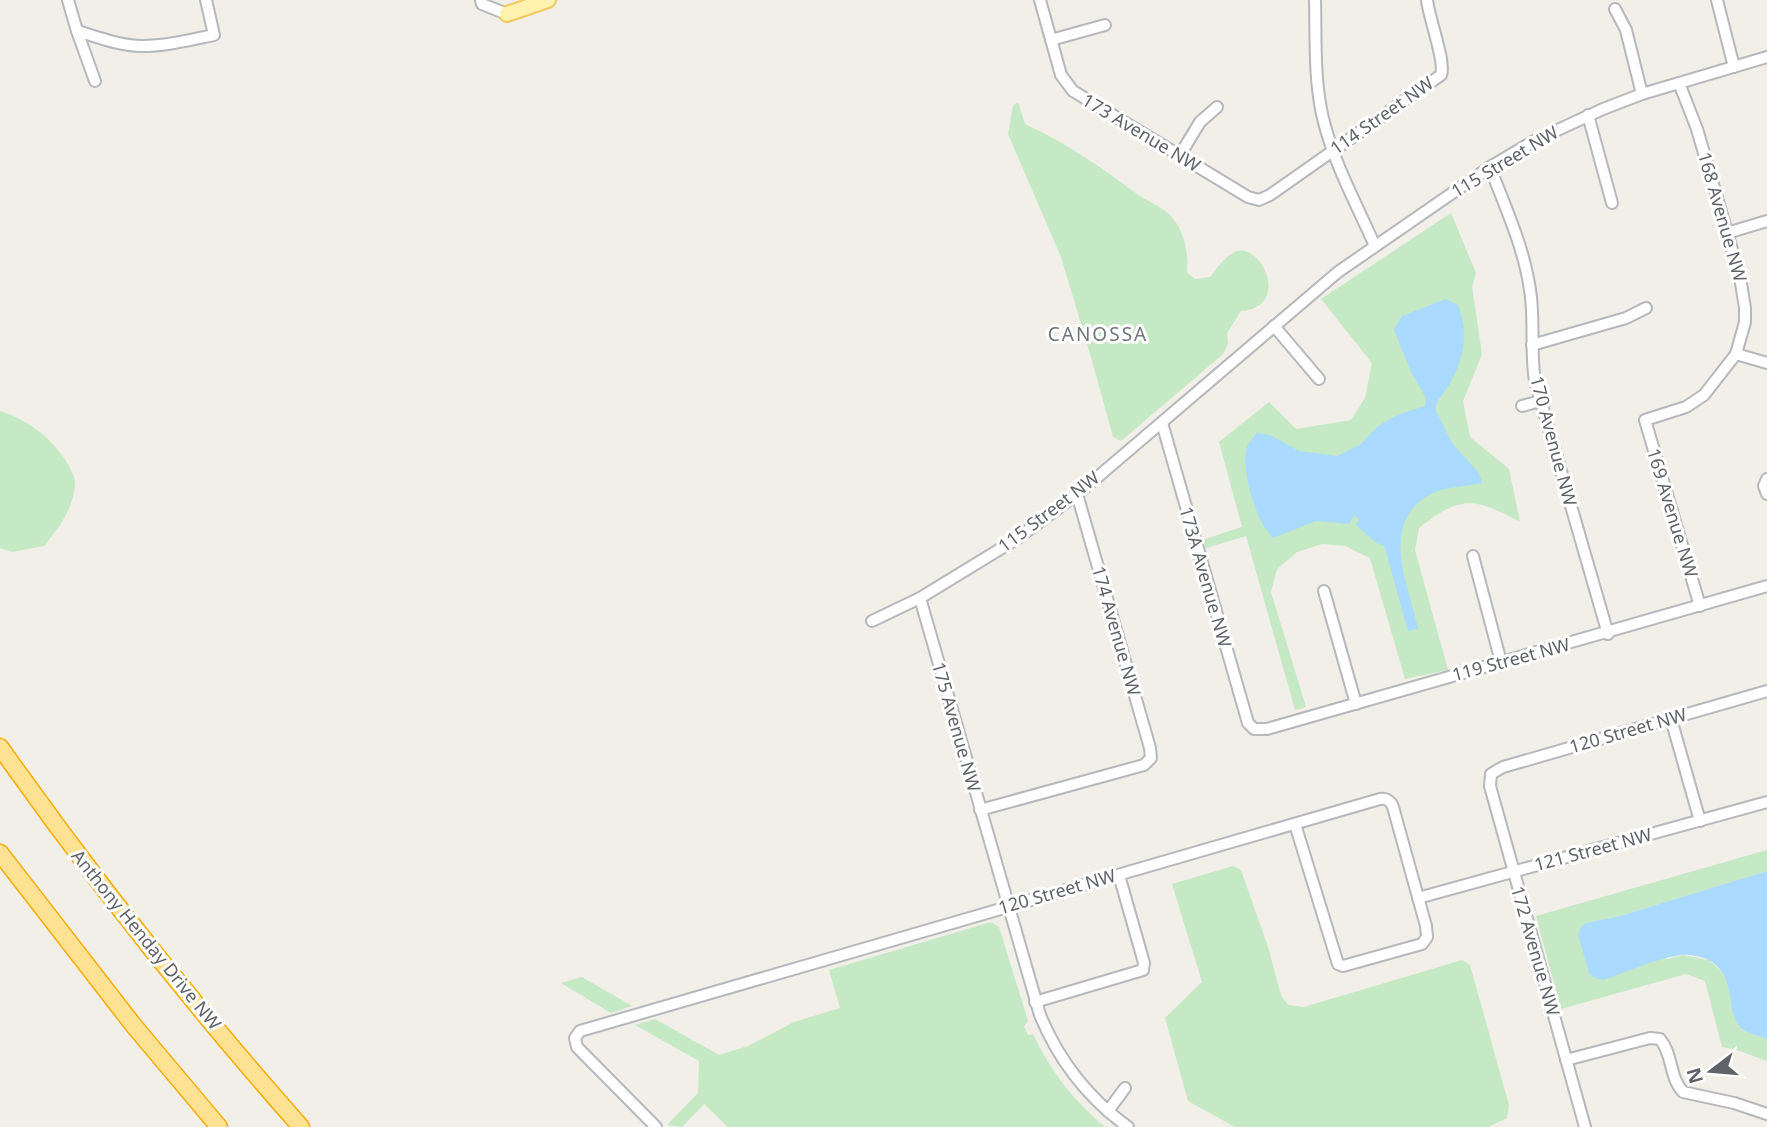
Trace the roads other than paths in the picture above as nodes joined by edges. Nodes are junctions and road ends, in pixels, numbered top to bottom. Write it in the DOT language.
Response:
graph roads {
  1 [pos="68,0"];
  2 [pos="206,0"];
  3 [pos="481,0"];
  4 [pos="492,0"];
  5 [pos="548,0"];
  6 [pos="1040,0"];
  7 [pos="1315,0"];
  8 [pos="1427,0"];
  9 [pos="1717,0"];
  10 [pos="1615,9"];
  11 [pos="507,14"];
  12 [pos="1105,25"];
  13 [pos="77,31"];
  14 [pos="1051,40"];
  15 [pos="1767,57"];
  16 [pos="1734,67"];
  17 [pos="95,81"];
  18 [pos="1679,83"];
  19 [pos="1643,94"];
  20 [pos="1217,107"];
  21 [pos="1588,115"];
  22 [pos="1333,151"];
  23 [pos="1180,155"];
  24 [pos="1490,167"];
  25 [pos="1259,200"];
  26 [pos="1612,203"];
  27 [pos="1767,221"];
  28 [pos="1727,233"];
  29 [pos="1375,246"];
  30 [pos="1646,308"];
  31 [pos="1274,326"];
  32 [pos="1532,345"];
  33 [pos="1736,354"];
  34 [pos="1767,363"];
  35 [pos="1319,379"];
  36 [pos="1540,401"];
  37 [pos="1522,406"];
  38 [pos="1161,423"];
  39 [pos="1767,479"];
  40 [pos="1077,494"];
  41 [pos="1767,494"];
  42 [pos="1473,556"];
  43 [pos="1767,586"];
  44 [pos="1324,591"];
  45 [pos="920,598"];
  46 [pos="1700,606"];
  47 [pos="872,621"];
  48 [pos="1608,634"];
  49 [pos="1501,663"];
  50 [pos="1767,691"];
  51 [pos="1356,704"];
  52 [pos="1671,719"];
  53 [pos="1254,729"];
  54 [pos="0,747"];
  55 [pos="1491,774"];
  56 [pos="1767,802"];
  57 [pos="980,810"];
  58 [pos="1700,821"];
  59 [pos="1295,824"];
  60 [pos="0,853"];
  61 [pos="1513,871"];
  62 [pos="1119,875"];
  63 [pos="1418,898"];
  64 [pos="1008,906"];
  65 [pos="1035,1002"];
  66 [pos="1566,1060"];
  67 [pos="630,1083"];
  68 [pos="1125,1088"];
  69 [pos="621,1091"];
  70 [pos="1108,1111"];
  71 [pos="1767,1114"];
  72 [pos="219,1127"];
  73 [pos="301,1127"];
  74 [pos="656,1127"];
  75 [pos="1128,1127"];
  76 [pos="1585,1127"];
  1 -- 13 [label="street"];
  2 -- 13 [label="street"];
  3 -- 11 [label="street"];
  4 -- 11 [label="street"];
  5 -- 11 [label="main road"];
  6 -- 14 [label="street, 173 Avenue NW"];
  7 -- 22 [label="street"];
  8 -- 22 [label="street, 114 Street NW"];
  9 -- 16 [label="street"];
  10 -- 19 [label="street"];
  12 -- 14 [label="street"];
  13 -- 17 [label="street"];
  14 -- 23 [label="street, 173 Avenue NW"];
  15 -- 16 [label="street, 115 Street NW"];
  16 -- 18 [label="street, 115 Street NW"];
  18 -- 19 [label="street, 115 Street NW"];
  18 -- 28 [label="street, 168 Avenue NW"];
  19 -- 21 [label="street, 115 Street NW"];
  20 -- 23 [label="street"];
  21 -- 24 [label="street, 115 Street NW"];
  21 -- 26 [label="street"];
  22 -- 25 [label="street, 114 Street NW"];
  22 -- 29 [label="street"];
  23 -- 25 [label="street, 173 Avenue NW"];
  24 -- 29 [label="street, 115 Street NW"];
  24 -- 32 [label="street, 170 Avenue NW"];
  27 -- 28 [label="street"];
  28 -- 33 [label="street, 168 Avenue NW"];
  29 -- 31 [label="street, 115 Street NW"];
  30 -- 32 [label="street"];
  31 -- 35 [label="street"];
  31 -- 38 [label="street, 115 Street NW"];
  32 -- 36 [label="street, 170 Avenue NW"];
  33 -- 34 [label="street"];
  33 -- 46 [label="street, 169 Avenue NW"];
  36 -- 37 [label="street"];
  36 -- 48 [label="street, 170 Avenue NW"];
  38 -- 40 [label="street, 115 Street NW"];
  38 -- 53 [label="street, 173A Avenue NW"];
  39 -- 41 [label="street"];
  40 -- 45 [label="street, 115 Street NW"];
  40 -- 57 [label="street, 174 Avenue NW"];
  42 -- 49 [label="street"];
  43 -- 46 [label="street, 119 Street NW"];
  44 -- 51 [label="street"];
  45 -- 47 [label="street, 115 Street NW"];
  45 -- 57 [label="street, 175 Avenue NW"];
  46 -- 48 [label="street, 119 Street NW"];
  48 -- 49 [label="street, 119 Street NW"];
  49 -- 51 [label="street, 119 Street NW"];
  50 -- 52 [label="street, 120 Street NW"];
  51 -- 53 [label="street, 119 Street NW"];
  52 -- 55 [label="street, 120 Street NW"];
  52 -- 58 [label="street"];
  54 -- 73 [label="highway, Anthony Henday Drive NW"];
  55 -- 61 [label="street, 172 Avenue NW"];
  56 -- 58 [label="street, 121 Street NW"];
  57 -- 64 [label="street, 175 Avenue NW"];
  58 -- 61 [label="street, 121 Street NW"];
  59 -- 62 [label="street, 120 Street NW"];
  59 -- 63 [label="street, 120 Street NW"];
  59 -- 63 [label="street"];
  60 -- 72 [label="highway"];
  61 -- 63 [label="street, 121 Street NW"];
  61 -- 66 [label="street, 172 Avenue NW"];
  62 -- 64 [label="street, 120 Street NW"];
  62 -- 65 [label="street"];
  64 -- 65 [label="street, 175 Avenue NW"];
  64 -- 69 [label="street, 120 Street NW"];
  65 -- 70 [label="street, 175 Avenue NW"];
  66 -- 71 [label="street"];
  66 -- 76 [label="street, 172 Avenue NW"];
  67 -- 69 [label="street"];
  68 -- 70 [label="street"];
  69 -- 74 [label="street"];
  70 -- 75 [label="street, 175 Avenue NW"];
}
